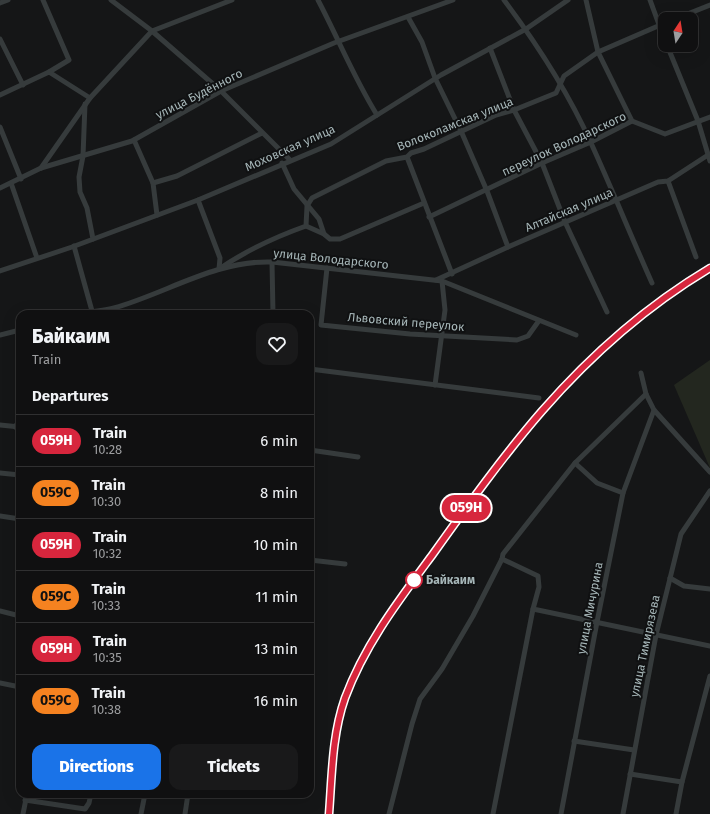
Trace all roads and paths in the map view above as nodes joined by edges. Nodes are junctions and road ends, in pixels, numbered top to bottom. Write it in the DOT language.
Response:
graph roads {
  1 [pos="8,0"];
  2 [pos="43,0"];
  3 [pos="111,0"];
  4 [pos="232,0"];
  5 [pos="318,0"];
  6 [pos="453,0"];
  7 [pos="504,0"];
  8 [pos="568,0"];
  9 [pos="586,0"];
  10 [pos="650,0"];
  11 [pos="221,2"];
  12 [pos="0,3"];
  13 [pos="710,5"];
  14 [pos="692,12"];
  15 [pos="408,17"];
  16 [pos="658,23"];
  17 [pos="658,26"];
  18 [pos="526,29"];
  19 [pos="152,31"];
  20 [pos="0,39"];
  21 [pos="340,41"];
  22 [pos="490,48"];
  23 [pos="598,52"];
  24 [pos="670,52"];
  25 [pos="49,72"];
  26 [pos="435,78"];
  27 [pos="560,84"];
  28 [pos="23,85"];
  29 [pos="221,91"];
  30 [pos="0,95"];
  31 [pos="90,98"];
  32 [pos="86,104"];
  33 [pos="514,110"];
  34 [pos="376,115"];
  35 [pos="710,116"];
  36 [pos="632,121"];
  37 [pos="698,121"];
  38 [pos="0,127"];
  39 [pos="461,131"];
  40 [pos="262,133"];
  41 [pos="134,140"];
  42 [pos="591,142"];
  43 [pos="83,156"];
  44 [pos="407,157"];
  45 [pos="709,158"];
  46 [pos="290,160"];
  47 [pos="282,163"];
  48 [pos="542,163"];
  49 [pos="41,168"];
  50 [pos="21,179"];
  51 [pos="668,181"];
  52 [pos="153,183"];
  53 [pos="11,184"];
  54 [pos="0,188"];
  55 [pos="487,191"];
  56 [pos="198,200"];
  57 [pos="615,201"];
  58 [pos="424,203"];
  59 [pos="307,206"];
  60 [pos="157,215"];
  61 [pos="429,217"];
  62 [pos="566,222"];
  63 [pos="306,226"];
  64 [pos="324,234"];
  65 [pos="92,239"];
  66 [pos="74,246"];
  67 [pos="508,247"];
  68 [pos="696,257"];
  69 [pos="37,258"];
  70 [pos="272,262"];
  71 [pos="326,268"];
  72 [pos="219,269"];
  73 [pos="0,271"];
  74 [pos="452,274"];
  75 [pos="436,280"];
  76 [pos="442,281"];
  77 [pos="652,283"];
  78 [pos="92,310"];
  79 [pos="116,310"];
  80 [pos="273,310"];
  81 [pos="607,312"];
  82 [pos="538,322"];
  83 [pos="16,331"];
  84 [pos="0,335"];
  85 [pos="576,335"];
  86 [pos="443,336"];
  87 [pos="314,370"];
  88 [pos="641,373"];
  89 [pos="435,385"];
  90 [pos="646,394"];
  91 [pos="538,398"];
  92 [pos="654,410"];
  93 [pos="0,425"];
  94 [pos="16,427"];
  95 [pos="314,451"];
  96 [pos="358,457"];
  97 [pos="575,463"];
  98 [pos="710,472"];
  99 [pos="0,473"];
  100 [pos="16,475"];
  101 [pos="710,491"];
  102 [pos="623,493"];
  103 [pos="0,516"];
  104 [pos="16,518"];
  105 [pos="502,559"];
  106 [pos="314,560"];
  107 [pos="345,564"];
  108 [pos="670,578"];
  109 [pos="710,588"];
  110 [pos="533,609"];
  111 [pos="0,612"];
  112 [pos="16,615"];
  113 [pos="597,622"];
  114 [pos="656,635"];
  115 [pos="710,646"];
  116 [pos="710,676"];
  117 [pos="0,683"];
  118 [pos="16,686"];
  119 [pos="574,740"];
  120 [pos="634,750"];
  121 [pos="630,774"];
  122 [pos="682,782"];
  123 [pos="90,798"];
  124 [pos="144,798"];
  125 [pos="187,798"];
  126 [pos="25,800"];
  127 [pos="23,814"];
  128 [pos="141,814"];
  129 [pos="185,814"];
  130 [pos="389,814"];
  131 [pos="493,814"];
  132 [pos="561,814"];
  133 [pos="623,814"];
  134 [pos="676,814"];
  1 -- 12 [label="street"];
  2 -- 25 [label="street"];
  3 -- 19 [label="street"];
  4 -- 11 [label="street"];
  5 -- 21 [label="street"];
  6 -- 15 [label="street, улица Будённого"];
  7 -- 18 [label="street"];
  8 -- 18 [label="street, Моховская улица"];
  9 -- 23 [label="street"];
  10 -- 16 [label="street"];
  11 -- 19 [label="street"];
  13 -- 14 [label="street"];
  15 -- 21 [label="street, улица Будённого"];
  15 -- 26 [label="street"];
  17 -- 23 [label="street, Волоколамская улица"];
  18 -- 22 [label="street, Моховская улица"];
  18 -- 27 [label="street"];
  19 -- 29 [label="street"];
  19 -- 31 [label="street"];
  20 -- 28 [label="street"];
  21 -- 29 [label="street, улица Будённого"];
  21 -- 34 [label="street"];
  22 -- 26 [label="street, Моховская улица"];
  22 -- 33 [label="street"];
  23 -- 27 [label="street, Волоколамская улица"];
  23 -- 36 [label="street"];
  24 -- 37 [label="street"];
  25 -- 28 [label="street"];
  25 -- 31 [label="street"];
  26 -- 34 [label="street, Моховская улица"];
  26 -- 39 [label="street"];
  27 -- 33 [label="street, Волоколамская улица"];
  27 -- 42 [label="street"];
  28 -- 30 [label="street"];
  29 -- 40 [label="street"];
  29 -- 41 [label="street, улица Будённого"];
  31 -- 32 [label="street"];
  32 -- 43 [label="street"];
  32 -- 49 [label="street"];
  33 -- 39 [label="street, Волоколамская улица"];
  33 -- 48 [label="street"];
  34 -- 46 [label="street, Моховская улица"];
  35 -- 37 [label="street, переулок Володарского"];
  36 -- 37 [label="street, переулок Володарского"];
  36 -- 42 [label="street, переулок Володарского"];
  37 -- 45 [label="street"];
  38 -- 50 [label="street"];
  39 -- 44 [label="street, Волоколамская улица"];
  39 -- 55 [label="street"];
  40 -- 46 [label="street"];
  40 -- 52 [label="street"];
  41 -- 43 [label="street, улица Будённого"];
  41 -- 52 [label="street"];
  42 -- 48 [label="street, переулок Володарского"];
  42 -- 57 [label="street"];
  43 -- 49 [label="street, улица Будённого"];
  43 -- 65 [label="street"];
  44 -- 58 [label="street"];
  44 -- 59 [label="street, Волоколамская улица"];
  45 -- 51 [label="street, Алтайская улица"];
  46 -- 47 [label="street, Моховская улица"];
  47 -- 56 [label="street, Моховская улица"];
  47 -- 59 [label="street"];
  48 -- 55 [label="street, переулок Володарского"];
  48 -- 62 [label="street"];
  49 -- 50 [label="street, улица Будённого"];
  50 -- 53 [label="street, улица Будённого"];
  51 -- 57 [label="street, Алтайская улица"];
  51 -- 68 [label="street"];
  52 -- 60 [label="street"];
  53 -- 54 [label="street, улица Будённого"];
  53 -- 69 [label="street"];
  55 -- 61 [label="street, переулок Володарского"];
  55 -- 67 [label="street"];
  56 -- 60 [label="street, Моховская улица"];
  56 -- 72 [label="street"];
  57 -- 62 [label="street, Алтайская улица"];
  57 -- 77 [label="street"];
  58 -- 61 [label="street"];
  58 -- 64 [label="street"];
  59 -- 63 [label="street"];
  59 -- 64 [label="street"];
  60 -- 65 [label="street, Моховская улица"];
  61 -- 74 [label="street"];
  62 -- 67 [label="street, Алтайская улица"];
  62 -- 81 [label="street"];
  63 -- 64 [label="street"];
  63 -- 72 [label="street"];
  65 -- 66 [label="street, Моховская улица"];
  66 -- 69 [label="street, Моховская улица"];
  66 -- 78 [label="street"];
  67 -- 74 [label="street, Алтайская улица"];
  69 -- 73 [label="street, Моховская улица"];
  70 -- 71 [label="street, улица Володарского"];
  70 -- 72 [label="street, улица Володарского"];
  70 -- 80 [label="street"];
  71 -- 75 [label="street, улица Володарского"];
  71 -- 86 [label="street, Львовский переулок"];
  72 -- 79 [label="street, улица Володарского"];
  74 -- 75 [label="street, Алтайская улица"];
  75 -- 76 [label="street, улица Володарского"];
  76 -- 82 [label="street, улица Володарского"];
  76 -- 86 [label="street"];
  82 -- 85 [label="street, улица Володарского"];
  82 -- 86 [label="street, Львовский переулок"];
  83 -- 84 [label="street"];
  86 -- 89 [label="street"];
  87 -- 89 [label="street"];
  88 -- 90 [label="street"];
  89 -- 91 [label="street"];
  90 -- 92 [label="street"];
  90 -- 97 [label="street"];
  92 -- 98 [label="street"];
  92 -- 102 [label="street, улица Мичурина"];
  93 -- 94 [label="street"];
  95 -- 96 [label="street"];
  97 -- 102 [label="street"];
  97 -- 105 [label="street"];
  99 -- 100 [label="street"];
  101 -- 108 [label="street, улица Тимирязева"];
  102 -- 113 [label="street, улица Мичурина"];
  103 -- 104 [label="street"];
  105 -- 110 [label="street"];
  105 -- 130 [label="street"];
  106 -- 107 [label="street"];
  108 -- 109 [label="street"];
  108 -- 114 [label="street, улица Тимирязева"];
  110 -- 113 [label="street"];
  110 -- 131 [label="street"];
  111 -- 112 [label="street"];
  113 -- 114 [label="street"];
  113 -- 119 [label="street, улица Мичурина"];
  114 -- 115 [label="street"];
  114 -- 120 [label="street, улица Тимирязева"];
  116 -- 122 [label="street"];
  117 -- 118 [label="street"];
  119 -- 120 [label="street"];
  119 -- 132 [label="street, улица Мичурина"];
  120 -- 121 [label="street, улица Тимирязева"];
  121 -- 122 [label="street"];
  121 -- 133 [label="street, улица Тимирязева"];
  122 -- 134 [label="street"];
  123 -- 126 [label="street"];
  124 -- 128 [label="street"];
  125 -- 129 [label="street"];
  126 -- 127 [label="street"];
}
